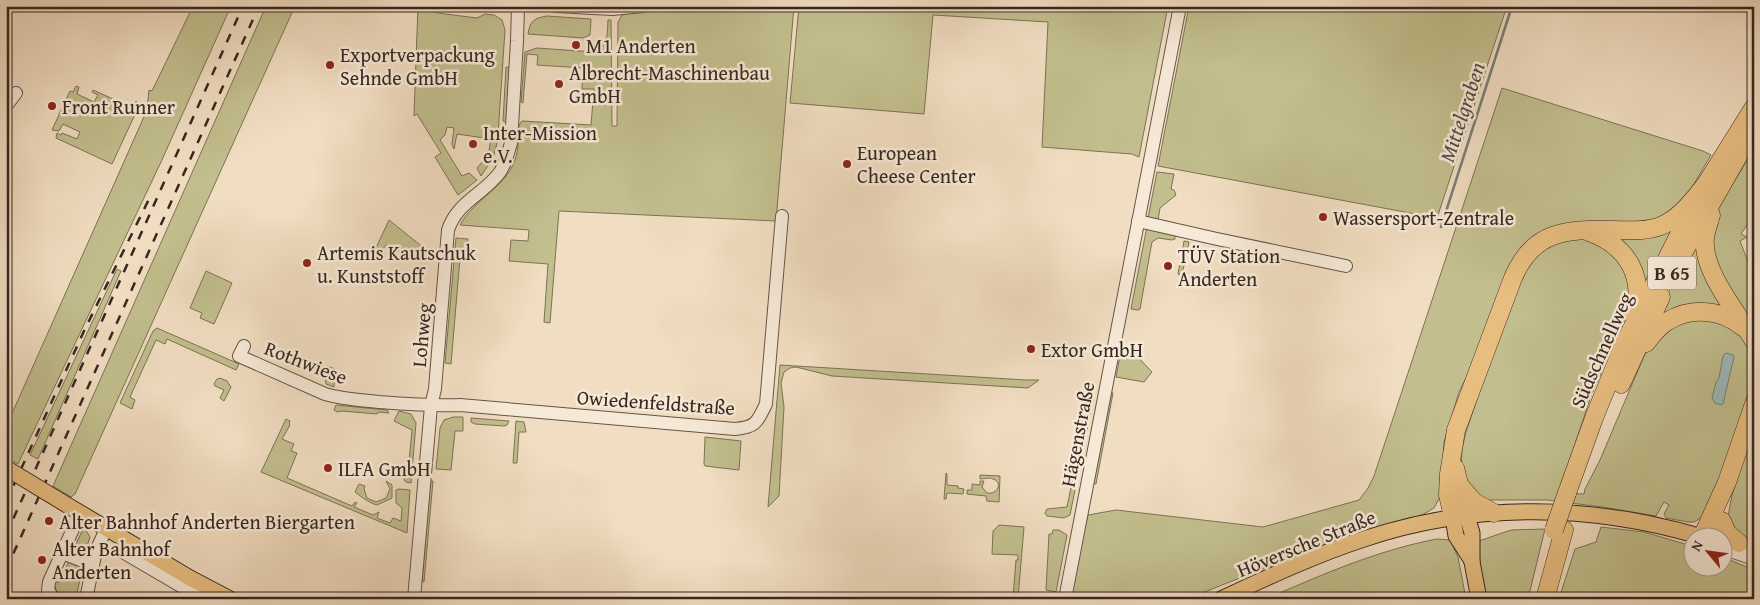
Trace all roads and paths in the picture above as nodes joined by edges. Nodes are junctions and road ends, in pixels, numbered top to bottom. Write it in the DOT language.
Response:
graph roads {
  1 [pos="518,6"];
  2 [pos="556,6"];
  3 [pos="643,6"];
  4 [pos="1180,6"];
  5 [pos="16,92"];
  6 [pos="6,106"];
  7 [pos="1754,107"];
  8 [pos="1754,129"];
  9 [pos="1713,185"];
  10 [pos="782,216"];
  11 [pos="1138,221"];
  12 [pos="1587,230"];
  13 [pos="1346,266"];
  14 [pos="1750,336"];
  15 [pos="1625,342"];
  16 [pos="244,346"];
  17 [pos="1630,363"];
  18 [pos="1754,404"];
  19 [pos="431,406"];
  20 [pos="1452,457"];
  21 [pos="6,468"];
  22 [pos="1727,482"];
  23 [pos="1459,485"];
  24 [pos="1572,493"];
  25 [pos="1494,513"];
  26 [pos="1460,516"];
  27 [pos="1722,521"];
  28 [pos="1707,528"];
  29 [pos="1717,528"];
  30 [pos="73,529"];
  31 [pos="1559,530"];
  32 [pos="1682,531"];
  33 [pos="115,539"];
  34 [pos="1734,545"];
  35 [pos="62,553"];
  36 [pos="1754,559"];
  37 [pos="93,565"];
  38 [pos="1065,598"];
  39 [pos="53,599"];
  40 [pos="86,599"];
  41 [pos="202,599"];
  42 [pos="230,599"];
  43 [pos="414,599"];
  44 [pos="1221,599"];
  45 [pos="1479,599"];
  46 [pos="1535,599"];
  47 [pos="1545,599"];
  1 -- 19 [label="street, Lohweg"];
  2 -- 3 [label="street"];
  4 -- 11 [label="street, Hägenstraße"];
  5 -- 6 [label="street"];
  7 -- 9 [label="highway, Südschnellweg / B 65"];
  8 -- 9 [label="highway, Südschnellweg / B 65"];
  9 -- 12 [label="highway"];
  9 -- 14 [label="highway"];
  9 -- 15 [label="highway, Südschnellweg / B 65"];
  9 -- 17 [label="highway, Südschnellweg / B 65"];
  10 -- 19 [label="street, Owiedenfeldstraße"];
  11 -- 13 [label="street"];
  11 -- 38 [label="street, Hägenstraße"];
  12 -- 15 [label="highway"];
  12 -- 20 [label="highway"];
  14 -- 17 [label="highway"];
  15 -- 24 [label="highway, Südschnellweg / B 65"];
  16 -- 19 [label="street, Rothwiese"];
  17 -- 24 [label="highway, Südschnellweg / B 65"];
  18 -- 22 [label="highway"];
  19 -- 43 [label="street, Lohweg"];
  20 -- 23 [label="highway"];
  20 -- 26 [label="highway"];
  21 -- 33 [label="main road, bridge"];
  22 -- 27 [label="highway"];
  22 -- 28 [label="highway"];
  23 -- 25 [label="highway"];
  23 -- 26 [label="highway"];
  24 -- 31 [label="highway, Südschnellweg / B 65, bridge"];
  25 -- 26 [label="main road, Höversche Straße"];
  25 -- 32 [label="main road, Höversche Straße"];
  26 -- 44 [label="main road, Höversche Straße"];
  26 -- 45 [label="main road"];
  27 -- 29 [label="highway"];
  27 -- 34 [label="highway"];
  30 -- 35 [label="street"];
  31 -- 46 [label="highway, Südschnellweg / B 65"];
  31 -- 47 [label="highway, Südschnellweg / B 65"];
  33 -- 37 [label="street"];
  33 -- 41 [label="street"];
  33 -- 42 [label="main road"];
  34 -- 36 [label="street"];
  35 -- 37 [label="street"];
  35 -- 39 [label="street"];
  37 -- 40 [label="street"];
}
